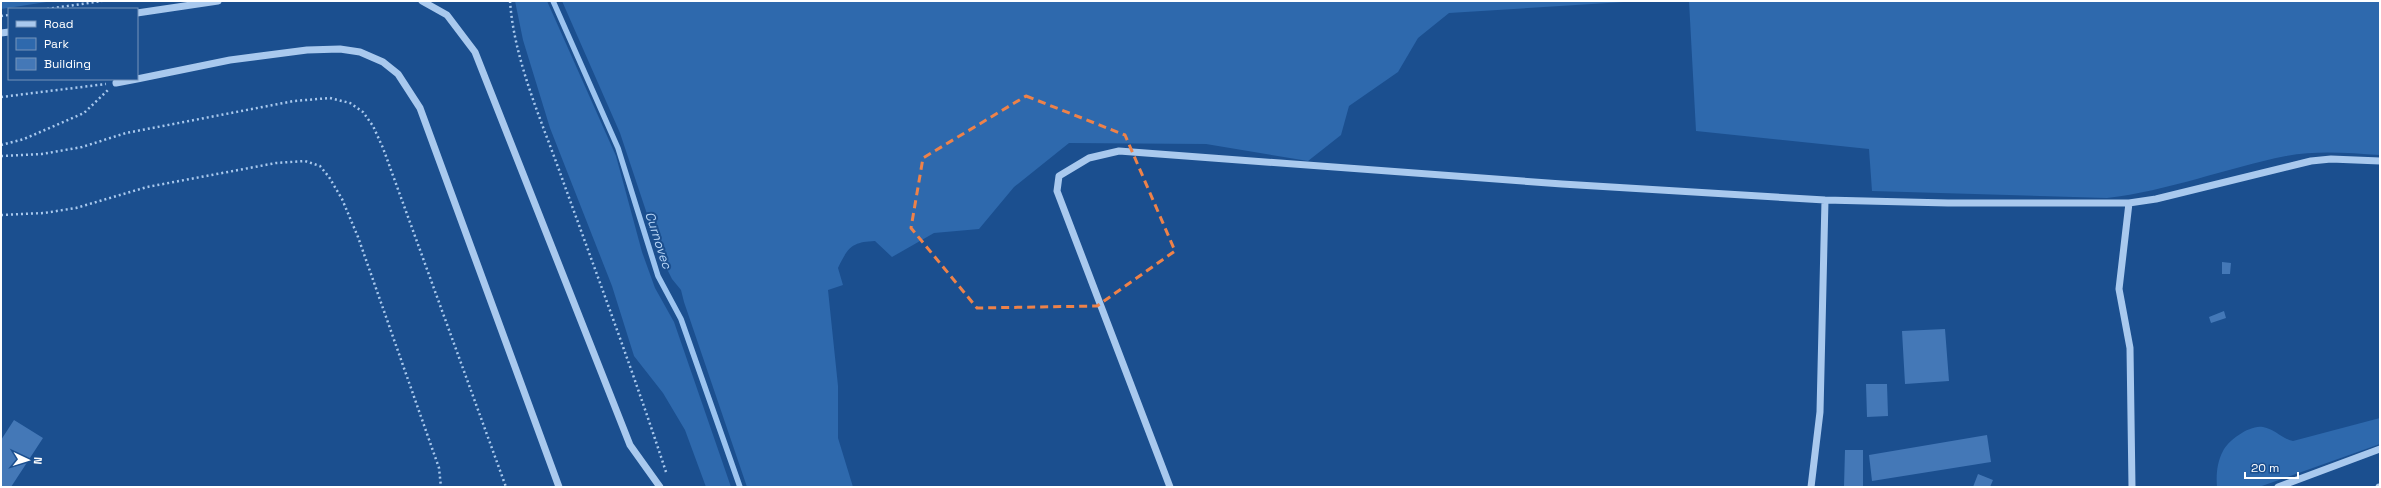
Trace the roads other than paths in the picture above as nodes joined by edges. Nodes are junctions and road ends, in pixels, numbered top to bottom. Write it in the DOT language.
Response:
graph roads {
  1 [pos="218,1"];
  2 [pos="422,1"];
  3 [pos="138,13"];
  4 [pos="138,79"];
  5 [pos="132,80"];
  6 [pos="116,83"];
  7 [pos="2380,161"];
  8 [pos="1825,200"];
  9 [pos="2129,203"];
  10 [pos="2380,449"];
  11 [pos="559,487"];
  12 [pos="660,487"];
  13 [pos="1170,487"];
  14 [pos="1811,487"];
  15 [pos="2132,487"];
  16 [pos="2278,487"];
  1 -- 3 [label="lane"];
  2 -- 12 [label="lane"];
  4 -- 11 [label="lane"];
  5 -- 6 [label="lane"];
  7 -- 9 [label="lane"];
  8 -- 9 [label="lane"];
  8 -- 13 [label="lane"];
  8 -- 14 [label="lane"];
  9 -- 15 [label="lane"];
  10 -- 16 [label="lane"];
}
